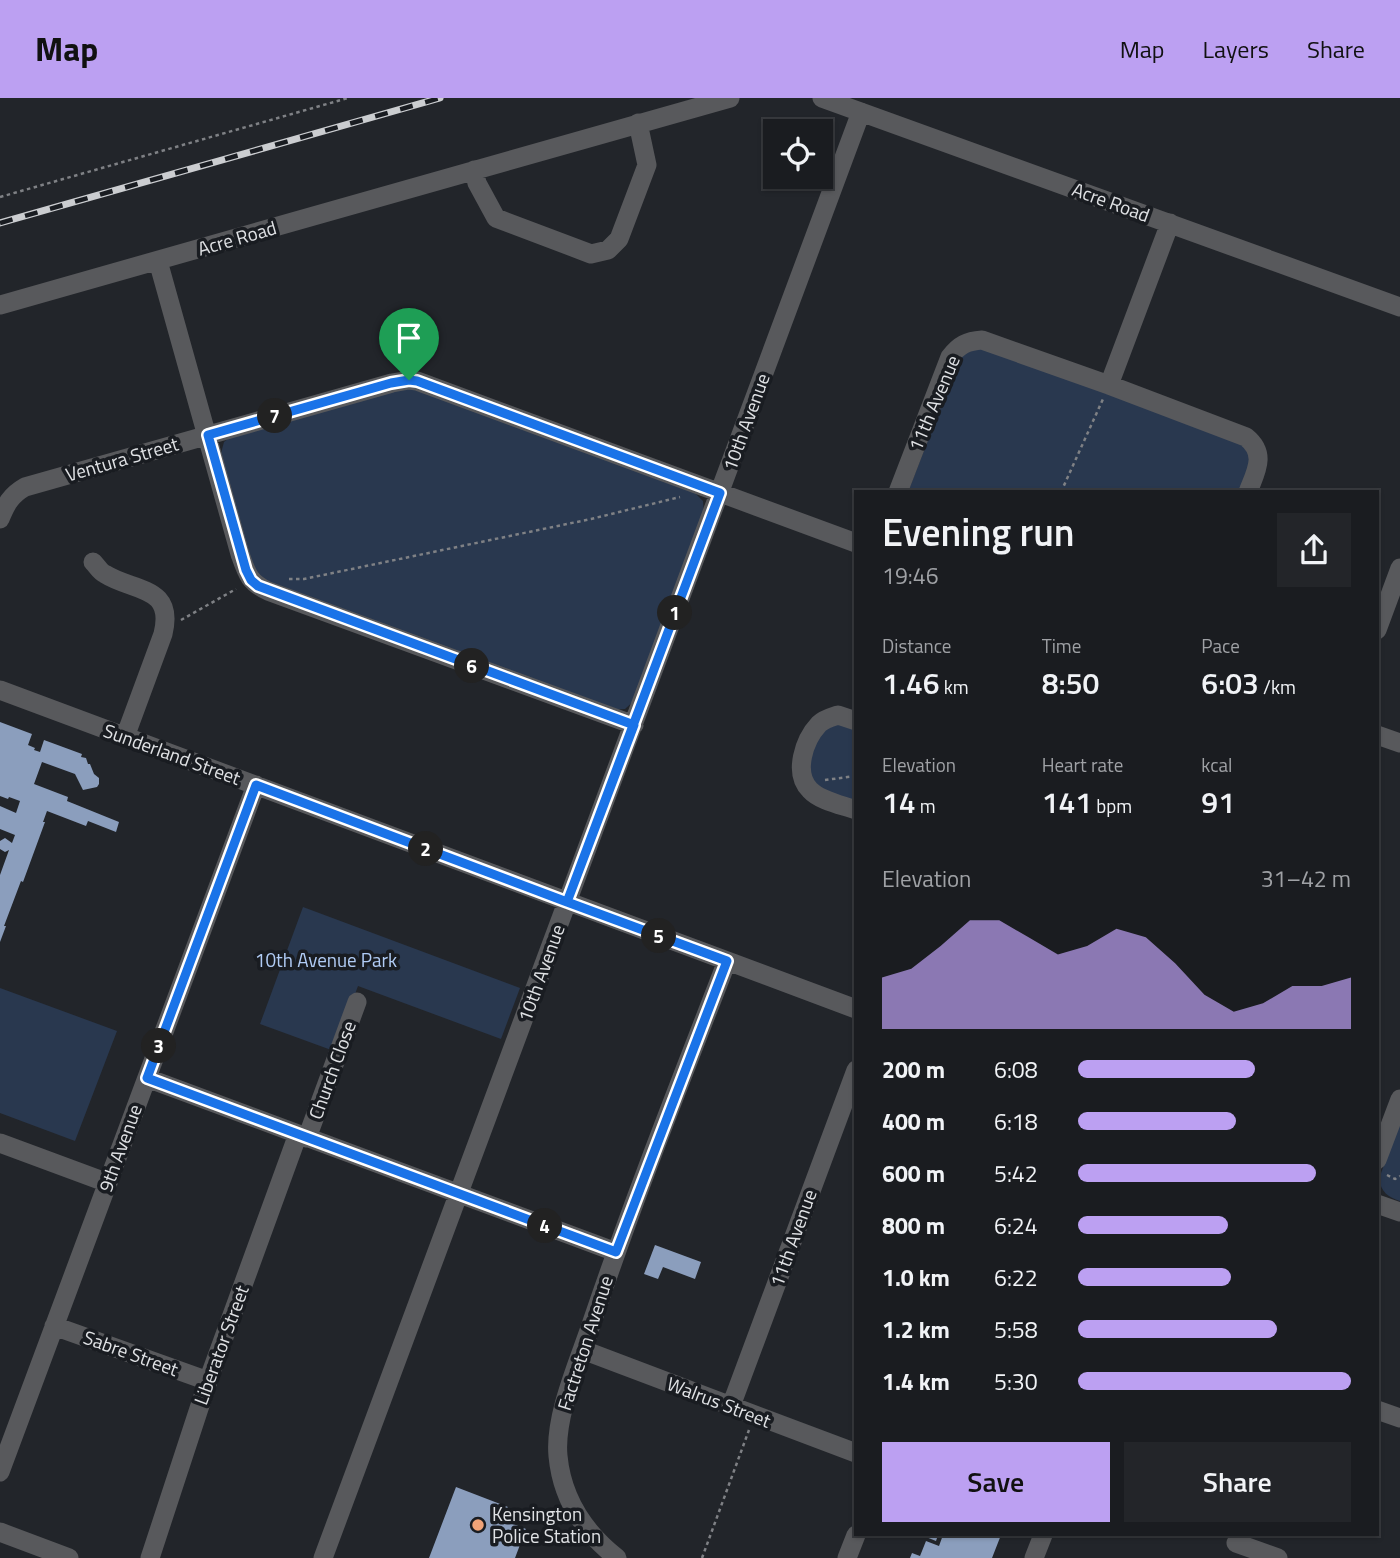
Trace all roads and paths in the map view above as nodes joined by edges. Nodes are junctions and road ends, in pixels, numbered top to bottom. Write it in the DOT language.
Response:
graph roads {
  1 [pos="348,98"];
  2 [pos="730,98"];
  3 [pos="822,98"];
  4 [pos="861,112"];
  5 [pos="638,123"];
  6 [pos="474,170"];
  7 [pos="0,197"];
  8 [pos="1170,223"];
  9 [pos="158,261"];
  10 [pos="0,305"];
  11 [pos="1400,307"];
  12 [pos="1109,385"];
  13 [pos="208,435"];
  14 [pos="713,490"];
  15 [pos="899,490"];
  16 [pos="1062,490"];
  17 [pos="1249,490"];
  18 [pos="0,519"];
  19 [pos="854,542"];
  20 [pos="93,562"];
  21 [pos="1400,568"];
  22 [pos="290,579"];
  23 [pos="251,580"];
  24 [pos="177,623"];
  25 [pos="1379,625"];
  26 [pos="0,690"];
  27 [pos="854,720"];
  28 [pos="634,725"];
  29 [pos="1379,736"];
  30 [pos="125,737"];
  31 [pos="1400,743"];
  32 [pos="854,776"];
  33 [pos="804,782"];
  34 [pos="256,785"];
  35 [pos="854,809"];
  36 [pos="567,902"];
  37 [pos="727,961"];
  38 [pos="357,1002"];
  39 [pos="854,1008"];
  40 [pos="854,1075"];
  41 [pos="147,1078"];
  42 [pos="1400,1098"];
  43 [pos="303,1136"];
  44 [pos="0,1143"];
  45 [pos="1382,1168"];
  46 [pos="1400,1179"];
  47 [pos="107,1183"];
  48 [pos="458,1194"];
  49 [pos="1379,1205"];
  50 [pos="1400,1212"];
  51 [pos="616,1252"];
  52 [pos="54,1326"];
  53 [pos="583,1350"];
  54 [pos="208,1381"];
  55 [pos="731,1406"];
  56 [pos="1379,1411"];
  57 [pos="755,1415"];
  58 [pos="1400,1418"];
  59 [pos="854,1452"];
  60 [pos="0,1472"];
  61 [pos="0,1532"];
  62 [pos="856,1536"];
  63 [pos="1042,1536"];
  64 [pos="1235,1545"];
  65 [pos="69,1558"];
  66 [pos="150,1558"];
  67 [pos="323,1558"];
  68 [pos="618,1558"];
  69 [pos="702,1558"];
  70 [pos="847,1558"];
  71 [pos="1034,1558"];
  72 [pos="1278,1558"];
  1 -- 7 [label="path"];
  2 -- 5 [label="street, Acre Road"];
  3 -- 4 [label="street, Acre Road"];
  4 -- 8 [label="street, Acre Road"];
  4 -- 14 [label="street, 10th Avenue"];
  5 -- 6 [label="street, Acre Road"];
  5 -- 6 [label="street"];
  6 -- 9 [label="street, Acre Road"];
  8 -- 11 [label="street, Acre Road"];
  8 -- 12 [label="street"];
  9 -- 10 [label="street, Acre Road"];
  9 -- 13 [label="street"];
  12 -- 15 [label="street, 11th Avenue"];
  12 -- 16 [label="path"];
  12 -- 17 [label="street, 11th Avenue"];
  13 -- 14 [label="street, Ventura Street"];
  13 -- 18 [label="street, Ventura Street"];
  13 -- 23 [label="street"];
  14 -- 19 [label="street, Ventura Street"];
  14 -- 22 [label="path"];
  14 -- 28 [label="street, 10th Avenue"];
  20 -- 30 [label="street"];
  21 -- 25 [label="street"];
  23 -- 24 [label="path"];
  23 -- 28 [label="street"];
  26 -- 30 [label="street, Sunderland Street"];
  27 -- 33 [label="street"];
  28 -- 36 [label="street, 10th Avenue"];
  29 -- 31 [label="street"];
  30 -- 34 [label="street, Sunderland Street"];
  32 -- 33 [label="path"];
  33 -- 35 [label="street"];
  34 -- 36 [label="street, Sunderland Street"];
  34 -- 41 [label="street, 9th Avenue"];
  36 -- 37 [label="street, Sunderland Street"];
  36 -- 48 [label="street, 10th Avenue"];
  37 -- 39 [label="street, Sunderland Street"];
  37 -- 51 [label="street, Factreton Avenue"];
  38 -- 43 [label="street, Church Close"];
  40 -- 55 [label="street, 11th Avenue"];
  41 -- 43 [label="street"];
  41 -- 47 [label="street, 9th Avenue"];
  42 -- 45 [label="street"];
  43 -- 48 [label="street"];
  43 -- 54 [label="street, Liberator Street"];
  44 -- 47 [label="street"];
  45 -- 46 [label="path"];
  47 -- 52 [label="street, 9th Avenue"];
  48 -- 51 [label="street"];
  48 -- 67 [label="street, 10th Avenue"];
  49 -- 50 [label="street"];
  51 -- 53 [label="street, Factreton Avenue"];
  52 -- 54 [label="street, Sabre Street"];
  52 -- 60 [label="street, 9th Avenue"];
  53 -- 55 [label="street, Walrus Street"];
  53 -- 68 [label="street, Factreton Avenue"];
  54 -- 66 [label="street, Liberator Street"];
  55 -- 57 [label="street, Walrus Street"];
  56 -- 58 [label="street"];
  57 -- 59 [label="street, Walrus Street"];
  57 -- 69 [label="path"];
  61 -- 65 [label="street"];
  62 -- 70 [label="street"];
  63 -- 71 [label="street"];
  64 -- 72 [label="street"];
}
